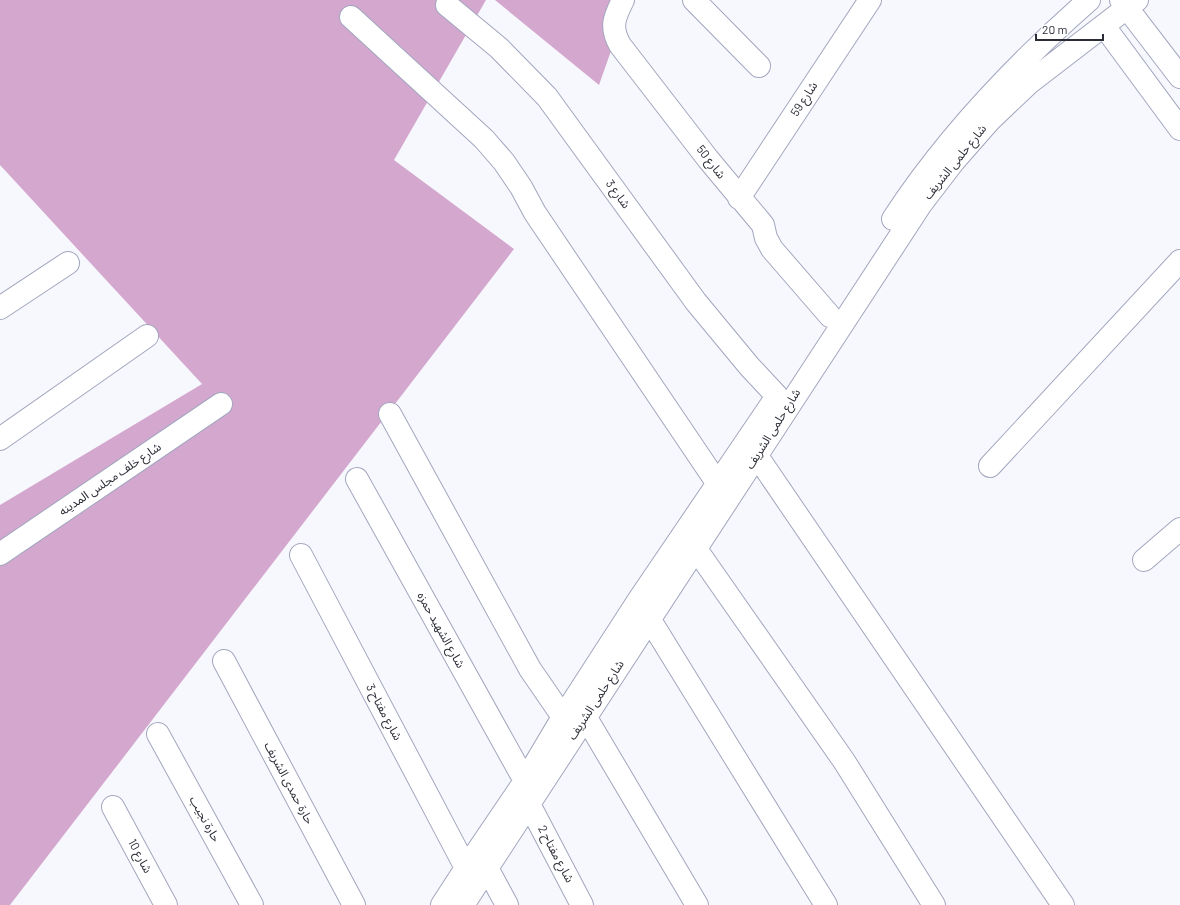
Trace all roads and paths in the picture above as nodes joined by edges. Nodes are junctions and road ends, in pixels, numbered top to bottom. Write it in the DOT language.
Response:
graph roads {
  1 [pos="623,0"];
  2 [pos="694,0"];
  3 [pos="870,0"];
  4 [pos="1089,0"];
  5 [pos="1128,3"];
  6 [pos="447,5"];
  7 [pos="351,17"];
  8 [pos="1062,23"];
  9 [pos="1104,26"];
  10 [pos="1081,44"];
  11 [pos="759,66"];
  12 [pos="1180,76"];
  13 [pos="1180,129"];
  14 [pos="739,198"];
  15 [pos="1180,261"];
  16 [pos="68,262"];
  17 [pos="0,308"];
  18 [pos="830,316"];
  19 [pos="147,336"];
  20 [pos="777,396"];
  21 [pos="221,404"];
  22 [pos="390,414"];
  23 [pos="0,438"];
  24 [pos="757,456"];
  25 [pos="990,466"];
  26 [pos="357,479"];
  27 [pos="718,484"];
  28 [pos="1180,529"];
  29 [pos="696,549"];
  30 [pos="0,554"];
  31 [pos="301,555"];
  32 [pos="1144,560"];
  33 [pos="644,610"];
  34 [pos="224,661"];
  35 [pos="585,716"];
  36 [pos="563,717"];
  37 [pos="158,734"];
  38 [pos="525,780"];
  39 [pos="529,804"];
  40 [pos="113,807"];
  41 [pos="466,868"];
  42 [pos="487,868"];
  43 [pos="166,905"];
  44 [pos="252,905"];
  45 [pos="354,905"];
  46 [pos="442,905"];
  47 [pos="463,905"];
  48 [pos="507,905"];
  49 [pos="582,905"];
  50 [pos="697,905"];
  51 [pos="826,905"];
  52 [pos="934,905"];
  53 [pos="1063,905"];
  1 -- 14 [label="street, شارع 50"];
  2 -- 11 [label="street"];
  3 -- 14 [label="street, شارع 59"];
  4 -- 8 [label="street, شارع حلمى الشريف"];
  5 -- 9 [label="street, شارع حلمى الشريف"];
  5 -- 12 [label="street"];
  6 -- 20 [label="street, شارع 3"];
  7 -- 27 [label="street"];
  8 -- 10 [label="street"];
  8 -- 18 [label="street, شارع حلمى الشريف"];
  9 -- 10 [label="street, شارع حلمى الشريف"];
  9 -- 13 [label="street"];
  10 -- 24 [label="street, شارع حلمى الشريف"];
  14 -- 18 [label="street, شارع 50"];
  15 -- 25 [label="street"];
  16 -- 17 [label="street"];
  18 -- 20 [label="street, شارع حلمى الشريف"];
  19 -- 23 [label="street"];
  20 -- 27 [label="street, شارع حلمى الشريف"];
  21 -- 30 [label="street, شارع خلف مجلس المدينه"];
  22 -- 36 [label="street"];
  24 -- 29 [label="street, شارع حلمى الشريف"];
  24 -- 53 [label="street"];
  26 -- 38 [label="street, شارع الشهيد حمزه"];
  27 -- 33 [label="street, شارع حلمى الشريف"];
  28 -- 32 [label="street"];
  29 -- 33 [label="street, شارع حلمى الشريف"];
  29 -- 52 [label="street"];
  31 -- 41 [label="street, شارع مفتاح 3"];
  33 -- 35 [label="street, شارع حلمى الشريف"];
  33 -- 36 [label="street, شارع حلمى الشريف"];
  33 -- 51 [label="street"];
  34 -- 45 [label="street, حارة حمدى الشريف"];
  35 -- 39 [label="street, شارع حلمى الشريف"];
  35 -- 50 [label="street"];
  36 -- 38 [label="street, شارع حلمى الشريف"];
  37 -- 44 [label="street, حارة نجيب"];
  38 -- 41 [label="street, شارع حلمى الشريف"];
  39 -- 42 [label="street, شارع حلمى الشريف"];
  39 -- 49 [label="street, شارع مفتاح 2"];
  40 -- 43 [label="street, شارع 10"];
  41 -- 46 [label="street, شارع حلمى الشريف"];
  42 -- 47 [label="street, شارع حلمى الشريف"];
  42 -- 48 [label="street"];
}
